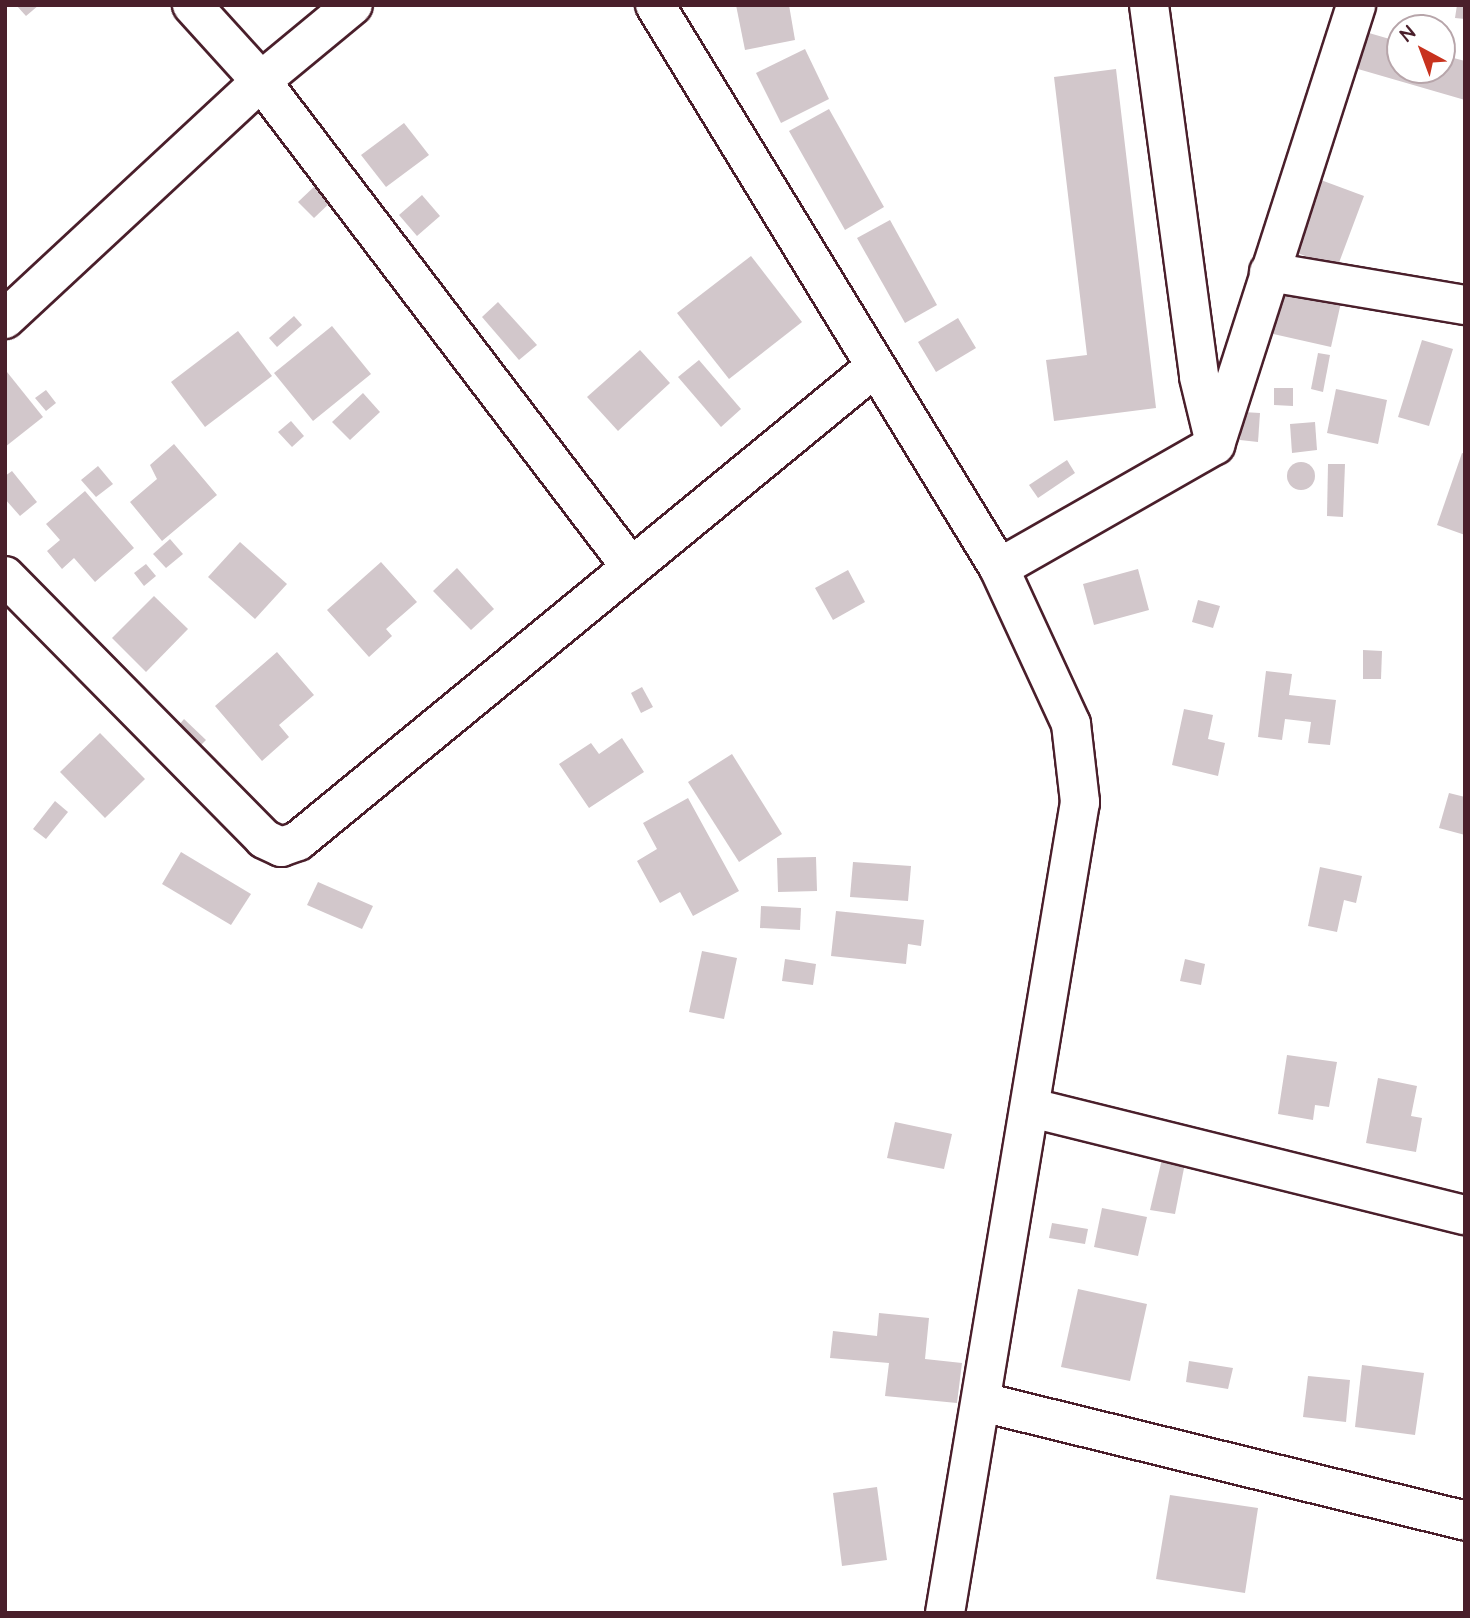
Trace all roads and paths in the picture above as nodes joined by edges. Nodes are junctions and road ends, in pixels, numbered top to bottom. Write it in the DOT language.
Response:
graph roads {
  1 [pos="192,5"];
  2 [pos="354,5"];
  3 [pos="654,5"];
  4 [pos="1149,5"];
  5 [pos="1356,5"];
  6 [pos="261,81"];
  7 [pos="1269,272"];
  8 [pos="1465,305"];
  9 [pos="5,319"];
  10 [pos="874,368"];
  11 [pos="1215,445"];
  12 [pos="631,568"];
  13 [pos="999,568"];
  14 [pos="5,576"];
  15 [pos="1032,1108"];
  16 [pos="1465,1215"];
  17 [pos="982,1402"];
  18 [pos="1465,1521"];
  19 [pos="946,1613"];
  1 -- 6 [label="street"];
  2 -- 6 [label="street"];
  3 -- 10 [label="street"];
  4 -- 11 [label="street"];
  5 -- 7 [label="street"];
  6 -- 9 [label="street"];
  6 -- 12 [label="street"];
  7 -- 8 [label="street"];
  7 -- 11 [label="street"];
  10 -- 12 [label="street"];
  10 -- 13 [label="street"];
  11 -- 13 [label="street"];
  12 -- 14 [label="street"];
  13 -- 15 [label="street"];
  15 -- 16 [label="street"];
  15 -- 17 [label="street"];
  17 -- 18 [label="street"];
  17 -- 19 [label="street"];
}
